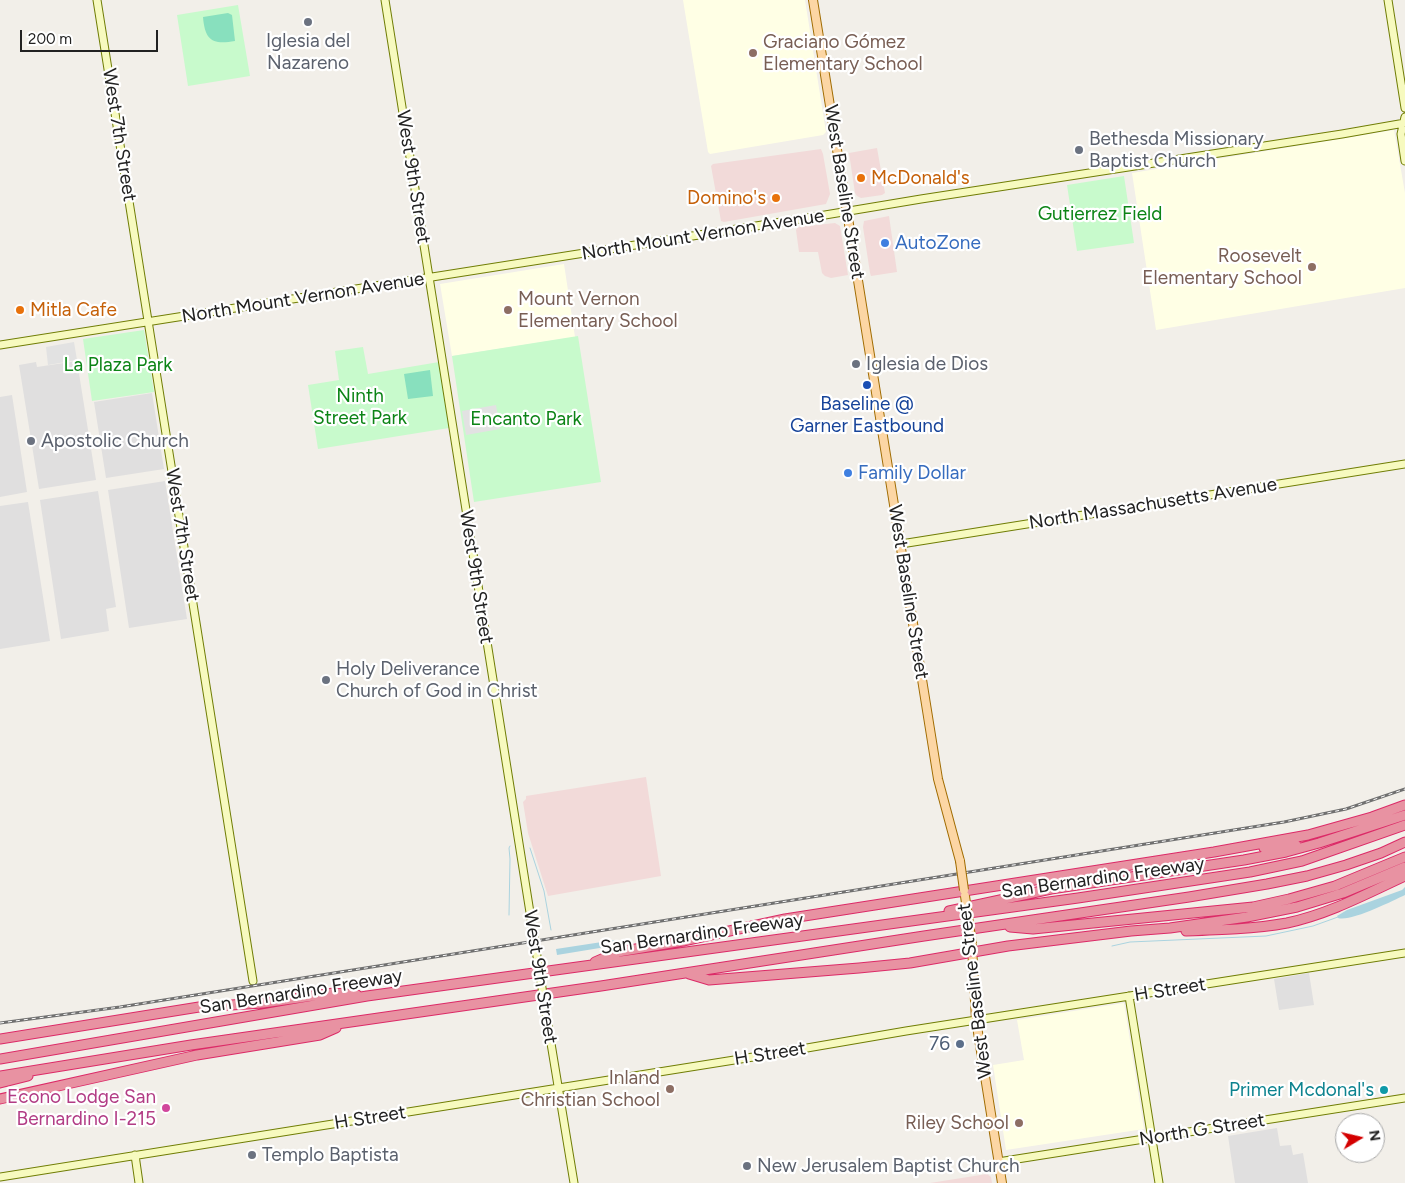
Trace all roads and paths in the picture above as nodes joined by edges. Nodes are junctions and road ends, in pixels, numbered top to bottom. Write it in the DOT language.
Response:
graph roads {
  1 [pos="97,0"];
  2 [pos="385,0"];
  3 [pos="814,0"];
  4 [pos="1388,0"];
  5 [pos="1405,108"];
  6 [pos="1404,121"];
  7 [pos="1405,161"];
  8 [pos="847,212"];
  9 [pos="429,278"];
  10 [pos="149,322"];
  11 [pos="0,345"];
  12 [pos="1405,464"];
  13 [pos="901,544"];
  14 [pos="1405,806"];
  15 [pos="1405,815"];
  16 [pos="1405,825"];
  17 [pos="1405,842"];
  18 [pos="1318,843"];
  19 [pos="1214,852"];
  20 [pos="1405,857"];
  21 [pos="1405,867"];
  22 [pos="1405,876"];
  23 [pos="964,890"];
  24 [pos="880,925"];
  25 [pos="992,926"];
  26 [pos="1170,928"];
  27 [pos="972,948"];
  28 [pos="1405,953"];
  29 [pos="584,967"];
  30 [pos="686,973"];
  31 [pos="253,982"];
  32 [pos="367,996"];
  33 [pos="1129,996"];
  34 [pos="976,1020"];
  35 [pos="350,1022"];
  36 [pos="0,1039"];
  37 [pos="0,1058"];
  38 [pos="103,1059"];
  39 [pos="0,1076"];
  40 [pos="0,1083"];
  41 [pos="558,1088"];
  42 [pos="1405,1098"];
  43 [pos="0,1099"];
  44 [pos="1152,1137"];
  45 [pos="135,1155"];
  46 [pos="998,1162"];
  47 [pos="0,1177"];
  48 [pos="139,1183"];
  49 [pos="574,1183"];
  50 [pos="1002,1183"];
  51 [pos="1159,1183"];
  1 -- 10 [label="street, West 7th Street"];
  2 -- 9 [label="street, West 9th Street"];
  3 -- 8 [label="main road, West Baseline Street"];
  4 -- 5 [label="street"];
  6 -- 7 [label="street"];
  6 -- 8 [label="street, North Mount Vernon Avenue"];
  8 -- 9 [label="street, North Mount Vernon Avenue"];
  8 -- 13 [label="main road, West Baseline Street"];
  9 -- 10 [label="street, North Mount Vernon Avenue"];
  9 -- 41 [label="street, West 9th Street, bridge"];
  10 -- 11 [label="street, North Mount Vernon Avenue"];
  10 -- 31 [label="street, West 7th Street"];
  12 -- 13 [label="street, North Massachusetts Avenue"];
  13 -- 23 [label="main road, West Baseline Street, bridge"];
  14 -- 19 [label="highway"];
  15 -- 18 [label="highway"];
  16 -- 24 [label="highway, San Bernardino Freeway"];
  17 -- 25 [label="highway, San Bernardino Freeway"];
  18 -- 19 [label="highway"];
  18 -- 24 [label="highway"];
  19 -- 23 [label="highway"];
  20 -- 25 [label="highway"];
  21 -- 26 [label="highway"];
  22 -- 26 [label="highway"];
  23 -- 27 [label="main road, West Baseline Street, bridge"];
  23 -- 29 [label="highway"];
  24 -- 29 [label="highway, San Bernardino Freeway"];
  25 -- 30 [label="highway, San Bernardino Freeway"];
  26 -- 27 [label="highway"];
  27 -- 30 [label="highway"];
  27 -- 34 [label="main road, West Baseline Street"];
  28 -- 33 [label="street, H Street"];
  29 -- 32 [label="highway, San Bernardino Freeway"];
  30 -- 35 [label="highway, San Bernardino Freeway"];
  32 -- 36 [label="highway"];
  32 -- 37 [label="highway, San Bernardino Freeway"];
  33 -- 34 [label="street, H Street"];
  33 -- 44 [label="street"];
  34 -- 41 [label="street, H Street"];
  34 -- 46 [label="main road, West Baseline Street"];
  35 -- 38 [label="highway, San Bernardino Freeway"];
  35 -- 43 [label="highway"];
  38 -- 39 [label="highway, San Bernardino Freeway"];
  38 -- 40 [label="highway"];
  41 -- 45 [label="street, H Street"];
  41 -- 49 [label="street, West 9th Street"];
  42 -- 44 [label="street, North G Street"];
  44 -- 46 [label="street, North G Street"];
  44 -- 51 [label="street"];
  45 -- 47 [label="street, H Street"];
  45 -- 48 [label="street"];
  46 -- 50 [label="main road, West Baseline Street"];
}
